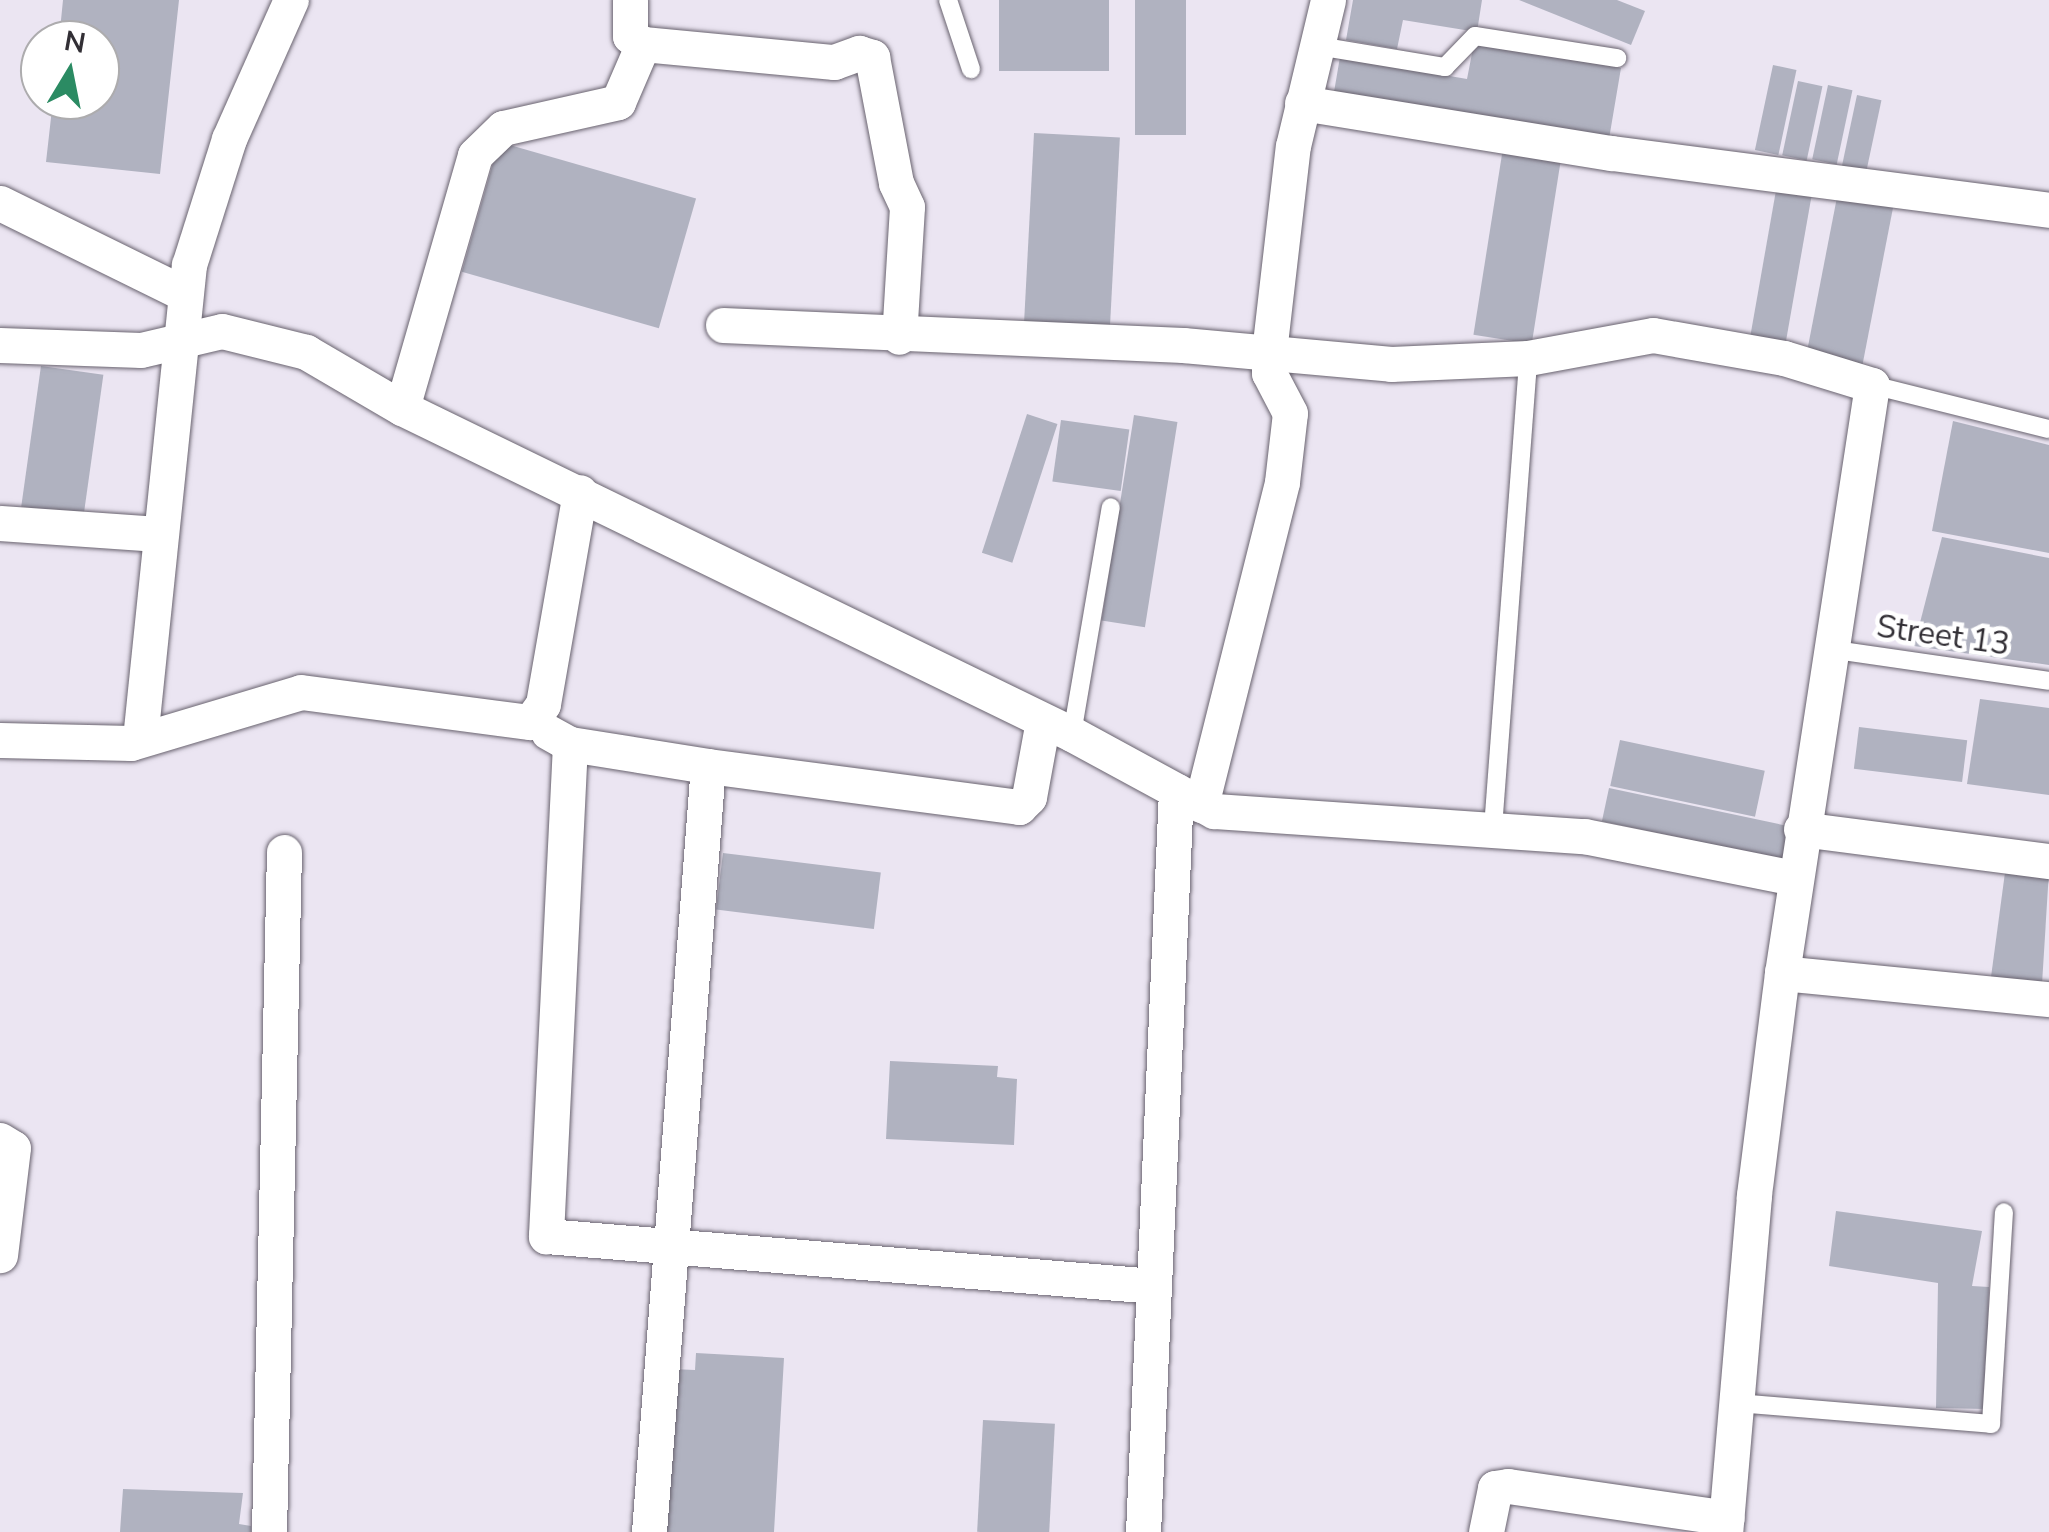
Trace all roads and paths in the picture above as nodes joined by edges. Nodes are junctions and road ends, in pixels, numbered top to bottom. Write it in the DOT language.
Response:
graph roads {
  1 [pos="291,0"];
  2 [pos="630,0"];
  3 [pos="948,0"];
  4 [pos="1328,0"];
  5 [pos="643,44"];
  6 [pos="1318,46"];
  7 [pos="1617,58"];
  8 [pos="970,69"];
  9 [pos="1302,103"];
  10 [pos="0,203"];
  11 [pos="2049,210"];
  12 [pos="185,294"];
  13 [pos="722,324"];
  14 [pos="899,337"];
  15 [pos="0,344"];
  16 [pos="179,346"];
  17 [pos="1269,352"];
  18 [pos="1528,358"];
  19 [pos="1872,384"];
  20 [pos="402,408"];
  21 [pos="2049,429"];
  22 [pos="580,492"];
  23 [pos="1111,507"];
  24 [pos="0,523"];
  25 [pos="159,534"];
  26 [pos="1828,649"];
  27 [pos="2049,681"];
  28 [pos="530,722"];
  29 [pos="1057,727"];
  30 [pos="140,739"];
  31 [pos="0,740"];
  32 [pos="570,744"];
  33 [pos="708,766"];
  34 [pos="1188,798"];
  35 [pos="1493,828"];
  36 [pos="1801,828"];
  37 [pos="284,852"];
  38 [pos="2049,861"];
  39 [pos="1794,878"];
  40 [pos="1782,972"];
  41 [pos="2049,999"];
  42 [pos="0,1140"];
  43 [pos="2004,1212"];
  44 [pos="1,1243"];
  45 [pos="668,1248"];
  46 [pos="1154,1286"];
  47 [pos="1737,1403"];
  48 [pos="1726,1525"];
  49 [pos="269,1532"];
  50 [pos="649,1532"];
  51 [pos="1143,1532"];
  52 [pos="1486,1532"];
  1 -- 12 [label="street"];
  2 -- 5 [label="street"];
  3 -- 8 [label="lane"];
  4 -- 6 [label="street"];
  5 -- 14 [label="street"];
  5 -- 20 [label="street"];
  6 -- 7 [label="lane"];
  6 -- 9 [label="street"];
  9 -- 11 [label="street"];
  9 -- 17 [label="street"];
  10 -- 12 [label="street"];
  12 -- 16 [label="street"];
  13 -- 14 [label="street"];
  14 -- 17 [label="street"];
  15 -- 16 [label="street"];
  16 -- 20 [label="street"];
  16 -- 25 [label="street"];
  17 -- 18 [label="street"];
  17 -- 34 [label="street"];
  18 -- 19 [label="street"];
  18 -- 35 [label="lane"];
  19 -- 21 [label="lane"];
  19 -- 26 [label="street"];
  20 -- 22 [label="street"];
  22 -- 28 [label="street"];
  22 -- 29 [label="street"];
  23 -- 29 [label="lane"];
  24 -- 25 [label="street"];
  25 -- 30 [label="street"];
  26 -- 27 [label="lane, Street 13"];
  26 -- 36 [label="street"];
  28 -- 30 [label="street"];
  28 -- 32 [label="street"];
  29 -- 33 [label="street"];
  29 -- 34 [label="street"];
  30 -- 31 [label="street"];
  32 -- 33 [label="street"];
  32 -- 45 [label="street"];
  33 -- 45 [label="street"];
  34 -- 35 [label="street"];
  34 -- 46 [label="street"];
  35 -- 39 [label="street"];
  36 -- 38 [label="street"];
  36 -- 39 [label="street"];
  37 -- 49 [label="street"];
  39 -- 40 [label="street"];
  40 -- 41 [label="street"];
  40 -- 47 [label="street"];
  42 -- 44 [label="street"];
  43 -- 47 [label="lane"];
  45 -- 46 [label="street"];
  45 -- 50 [label="street"];
  46 -- 51 [label="street"];
  47 -- 48 [label="street"];
  48 -- 52 [label="street"];
}
